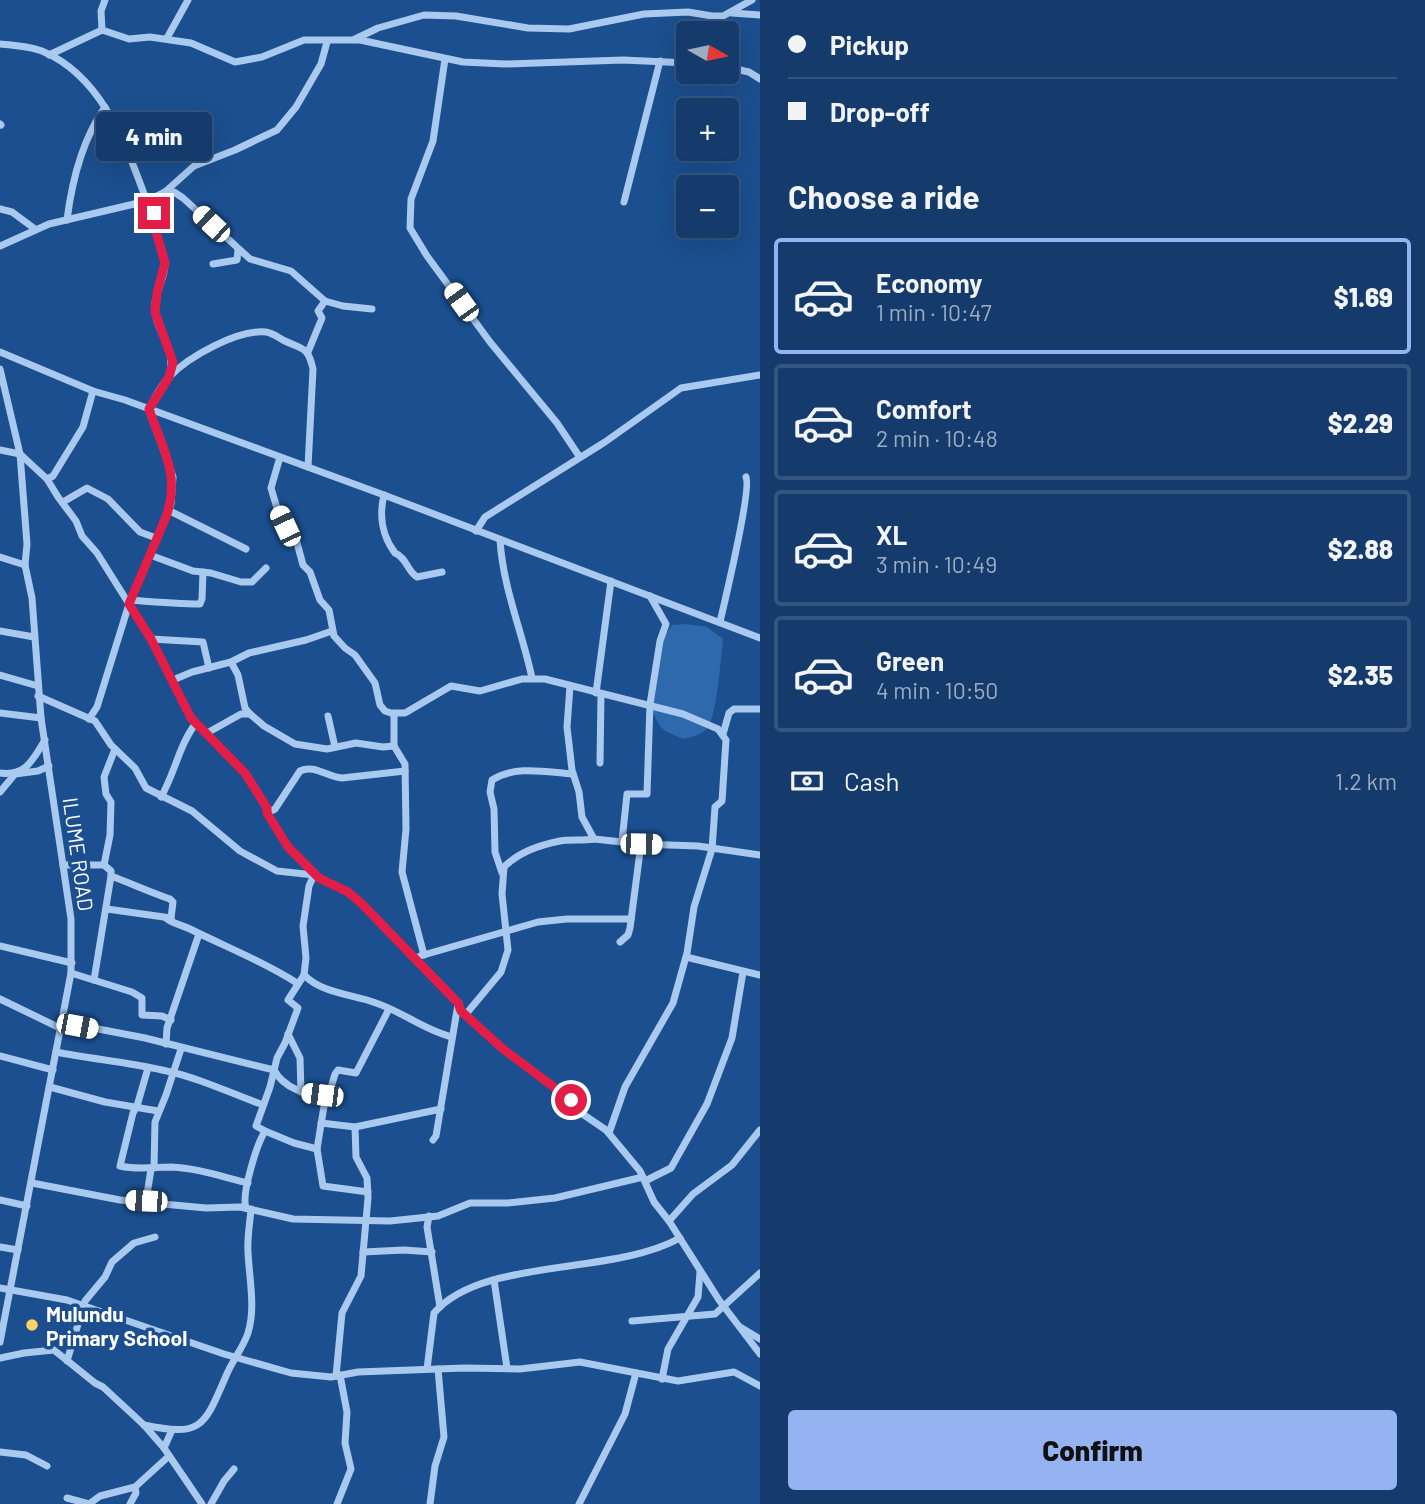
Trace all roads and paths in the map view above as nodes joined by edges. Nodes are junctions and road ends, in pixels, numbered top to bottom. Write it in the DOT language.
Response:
graph roads {
  1 [pos="105,0"];
  2 [pos="188,0"];
  3 [pos="752,0"];
  4 [pos="732,13"];
  5 [pos="760,15"];
  6 [pos="102,30"];
  7 [pos="167,38"];
  8 [pos="354,40"];
  9 [pos="327,41"];
  10 [pos="0,44"];
  11 [pos="49,55"];
  12 [pos="445,59"];
  13 [pos="660,61"];
  14 [pos="676,62"];
  15 [pos="739,70"];
  16 [pos="760,79"];
  17 [pos="105,107"];
  18 [pos="165,192"];
  19 [pos="147,201"];
  20 [pos="624,202"];
  21 [pos="0,209"];
  22 [pos="67,220"];
  23 [pos="35,229"];
  24 [pos="0,246"];
  25 [pos="238,250"];
  26 [pos="213,264"];
  27 [pos="325,301"];
  28 [pos="372,309"];
  29 [pos="0,352"];
  30 [pos="308,352"];
  31 [pos="0,369"];
  32 [pos="760,374"];
  33 [pos="169,377"];
  34 [pos="93,391"];
  35 [pos="149,409"];
  36 [pos="0,450"];
  37 [pos="20,454"];
  38 [pos="579,456"];
  39 [pos="280,457"];
  40 [pos="307,467"];
  41 [pos="746,477"];
  42 [pos="47,479"];
  43 [pos="384,495"];
  44 [pos="63,502"];
  45 [pos="168,510"];
  46 [pos="476,531"];
  47 [pos="156,538"];
  48 [pos="500,540"];
  49 [pos="246,549"];
  50 [pos="150,555"];
  51 [pos="0,556"];
  52 [pos="25,565"];
  53 [pos="266,569"];
  54 [pos="203,572"];
  55 [pos="442,572"];
  56 [pos="611,581"];
  57 [pos="650,596"];
  58 [pos="130,602"];
  59 [pos="720,622"];
  60 [pos="0,631"];
  61 [pos="332,631"];
  62 [pos="759,635"];
  63 [pos="34,637"];
  64 [pos="151,639"];
  65 [pos="231,662"];
  66 [pos="209,668"];
  67 [pos="0,674"];
  68 [pos="532,678"];
  69 [pos="173,680"];
  70 [pos="38,686"];
  71 [pos="570,686"];
  72 [pos="598,694"];
  73 [pos="38,696"];
  74 [pos="650,705"];
  75 [pos="760,709"];
  76 [pos="0,713"];
  77 [pos="250,714"];
  78 [pos="394,714"];
  79 [pos="328,716"];
  80 [pos="41,718"];
  81 [pos="89,719"];
  82 [pos="196,723"];
  83 [pos="208,733"];
  84 [pos="723,735"];
  85 [pos="45,739"];
  86 [pos="394,746"];
  87 [pos="335,747"];
  88 [pos="115,749"];
  89 [pos="600,763"];
  90 [pos="49,766"];
  91 [pos="405,771"];
  92 [pos="0,773"];
  93 [pos="15,774"];
  94 [pos="573,775"];
  95 [pos="1,791"];
  96 [pos="161,797"];
  97 [pos="267,813"];
  98 [pos="594,839"];
  99 [pos="622,841"];
  100 [pos="641,844"];
  101 [pos="712,849"];
  102 [pos="760,855"];
  103 [pos="63,865"];
  104 [pos="104,865"];
  105 [pos="315,874"];
  106 [pos="502,875"];
  107 [pos="111,876"];
  108 [pos="107,909"];
  109 [pos="171,918"];
  110 [pos="631,919"];
  111 [pos="506,930"];
  112 [pos="199,934"];
  113 [pos="620,942"];
  114 [pos="0,946"];
  115 [pos="424,955"];
  116 [pos="686,957"];
  117 [pos="415,958"];
  118 [pos="72,963"];
  119 [pos="743,972"];
  120 [pos="71,973"];
  121 [pos="304,975"];
  122 [pos="760,975"];
  123 [pos="94,980"];
  124 [pos="297,983"];
  125 [pos="0,999"];
  126 [pos="458,1003"];
  127 [pos="389,1009"];
  128 [pos="466,1014"];
  129 [pos="171,1020"];
  130 [pos="61,1025"];
  131 [pos="288,1034"];
  132 [pos="452,1037"];
  133 [pos="166,1044"];
  134 [pos="181,1049"];
  135 [pos="56,1052"];
  136 [pos="0,1056"];
  137 [pos="148,1068"];
  138 [pos="53,1070"];
  139 [pos="274,1070"];
  140 [pos="174,1073"];
  141 [pos="50,1087"];
  142 [pos="301,1092"];
  143 [pos="326,1094"];
  144 [pos="263,1105"];
  145 [pos="137,1107"];
  146 [pos="441,1109"];
  147 [pos="158,1111"];
  148 [pos="321,1123"];
  149 [pos="355,1127"];
  150 [pos="760,1130"];
  151 [pos="265,1131"];
  152 [pos="609,1133"];
  153 [pos="433,1140"];
  154 [pos="317,1149"];
  155 [pos="153,1168"];
  156 [pos="644,1179"];
  157 [pos="32,1183"];
  158 [pos="248,1183"];
  159 [pos="368,1192"];
  160 [pos="0,1200"];
  161 [pos="146,1201"];
  162 [pos="27,1206"];
  163 [pos="248,1208"];
  164 [pos="429,1216"];
  165 [pos="417,1218"];
  166 [pos="365,1220"];
  167 [pos="669,1221"];
  168 [pos="427,1227"];
  169 [pos="155,1237"];
  170 [pos="680,1238"];
  171 [pos="0,1247"];
  172 [pos="18,1250"];
  173 [pos="363,1252"];
  174 [pos="432,1252"];
  175 [pos="701,1271"];
  176 [pos="760,1273"];
  177 [pos="494,1280"];
  178 [pos="0,1288"];
  179 [pos="9,1290"];
  180 [pos="84,1306"];
  181 [pos="440,1307"];
  182 [pos="724,1307"];
  183 [pos="689,1315"];
  184 [pos="632,1321"];
  185 [pos="738,1327"];
  186 [pos="760,1339"];
  187 [pos="0,1342"];
  188 [pos="760,1354"];
  189 [pos="235,1357"];
  190 [pos="0,1358"];
  191 [pos="67,1361"];
  192 [pos="507,1368"];
  193 [pos="427,1369"];
  194 [pos="438,1369"];
  195 [pos="636,1374"];
  196 [pos="338,1376"];
  197 [pos="662,1379"];
  198 [pos="760,1385"];
  199 [pos="144,1425"];
  200 [pos="172,1430"];
  201 [pos="164,1448"];
  202 [pos="0,1452"];
  203 [pos="169,1456"];
  204 [pos="47,1466"];
  205 [pos="234,1469"];
  206 [pos="135,1487"];
  207 [pos="67,1498"];
  208 [pos="130,1504"];
  209 [pos="202,1504"];
  210 [pos="211,1504"];
  211 [pos="337,1504"];
  212 [pos="430,1504"];
  213 [pos="579,1504"];
  1 -- 6 [label="street"];
  2 -- 7 [label="street"];
  3 -- 4 [label="street"];
  4 -- 5 [label="street"];
  4 -- 8 [label="street"];
  6 -- 7 [label="street"];
  6 -- 11 [label="street"];
  7 -- 9 [label="street"];
  8 -- 9 [label="street"];
  8 -- 12 [label="street"];
  9 -- 18 [label="street"];
  10 -- 11 [label="street"];
  11 -- 17 [label="street"];
  12 -- 13 [label="street"];
  12 -- 38 [label="street"];
  13 -- 14 [label="street"];
  13 -- 20 [label="street"];
  15 -- 16 [label="street"];
  17 -- 19 [label="street"];
  17 -- 22 [label="street"];
  18 -- 19 [label="street"];
  18 -- 25 [label="street"];
  19 -- 22 [label="street"];
  19 -- 33 [label="street"];
  21 -- 23 [label="street"];
  22 -- 23 [label="street"];
  23 -- 24 [label="street"];
  25 -- 26 [label="street"];
  25 -- 27 [label="street"];
  27 -- 28 [label="street"];
  27 -- 30 [label="street"];
  29 -- 34 [label="street"];
  30 -- 33 [label="street"];
  30 -- 40 [label="street"];
  31 -- 37 [label="street, ILUME ROAD"];
  32 -- 38 [label="street"];
  33 -- 35 [label="street"];
  34 -- 35 [label="street"];
  34 -- 42 [label="street"];
  35 -- 39 [label="street"];
  35 -- 45 [label="street"];
  36 -- 37 [label="street"];
  37 -- 42 [label="street"];
  37 -- 52 [label="street, ILUME ROAD"];
  38 -- 46 [label="street"];
  39 -- 40 [label="street"];
  39 -- 61 [label="street"];
  40 -- 43 [label="street"];
  41 -- 59 [label="street"];
  42 -- 44 [label="street"];
  43 -- 46 [label="street"];
  43 -- 55 [label="street"];
  44 -- 47 [label="street"];
  44 -- 58 [label="street"];
  45 -- 47 [label="street"];
  45 -- 49 [label="street"];
  46 -- 48 [label="street"];
  47 -- 50 [label="street"];
  48 -- 56 [label="street"];
  48 -- 68 [label="street"];
  50 -- 54 [label="street"];
  50 -- 58 [label="street"];
  51 -- 52 [label="street"];
  52 -- 63 [label="street, ILUME ROAD"];
  53 -- 54 [label="street"];
  54 -- 58 [label="street"];
  56 -- 57 [label="street"];
  56 -- 72 [label="street"];
  57 -- 59 [label="street"];
  57 -- 74 [label="street"];
  58 -- 64 [label="street"];
  58 -- 81 [label="street"];
  59 -- 62 [label="street"];
  60 -- 63 [label="street"];
  61 -- 65 [label="street"];
  61 -- 78 [label="street"];
  63 -- 70 [label="street, ILUME ROAD"];
  64 -- 66 [label="street"];
  64 -- 69 [label="street"];
  65 -- 66 [label="street"];
  65 -- 77 [label="street"];
  66 -- 69 [label="street"];
  67 -- 70 [label="street"];
  68 -- 71 [label="street"];
  68 -- 78 [label="street"];
  69 -- 82 [label="street"];
  70 -- 73 [label="street, ILUME ROAD"];
  71 -- 72 [label="street"];
  71 -- 94 [label="street"];
  72 -- 74 [label="street"];
  72 -- 89 [label="street"];
  73 -- 80 [label="street, ILUME ROAD"];
  73 -- 81 [label="street"];
  74 -- 84 [label="street"];
  74 -- 99 [label="street"];
  75 -- 84 [label="street"];
  76 -- 80 [label="street"];
  77 -- 83 [label="street"];
  77 -- 87 [label="street"];
  78 -- 86 [label="street"];
  79 -- 87 [label="street"];
  80 -- 85 [label="street, ILUME ROAD"];
  81 -- 88 [label="street"];
  82 -- 83 [label="street"];
  82 -- 96 [label="street"];
  83 -- 97 [label="street"];
  84 -- 101 [label="street"];
  85 -- 90 [label="street, ILUME ROAD"];
  85 -- 93 [label="street"];
  86 -- 87 [label="street"];
  86 -- 91 [label="street"];
  88 -- 96 [label="street"];
  88 -- 104 [label="street"];
  90 -- 93 [label="street"];
  90 -- 103 [label="street, ILUME ROAD"];
  91 -- 97 [label="street"];
  91 -- 115 [label="street"];
  92 -- 93 [label="street"];
  93 -- 95 [label="street"];
  94 -- 98 [label="street"];
  94 -- 106 [label="street"];
  96 -- 105 [label="street"];
  97 -- 105 [label="street"];
  98 -- 99 [label="street"];
  98 -- 106 [label="street"];
  99 -- 100 [label="street"];
  100 -- 101 [label="street"];
  100 -- 110 [label="street"];
  101 -- 102 [label="street"];
  101 -- 116 [label="street"];
  103 -- 104 [label="street"];
  103 -- 118 [label="street, ILUME ROAD"];
  104 -- 107 [label="street"];
  105 -- 117 [label="street"];
  105 -- 121 [label="street"];
  106 -- 111 [label="street"];
  107 -- 108 [label="street"];
  107 -- 109 [label="street"];
  108 -- 109 [label="street"];
  108 -- 123 [label="street"];
  109 -- 112 [label="street"];
  110 -- 111 [label="street"];
  110 -- 113 [label="street"];
  111 -- 115 [label="street"];
  111 -- 128 [label="street"];
  112 -- 124 [label="street"];
  112 -- 129 [label="street"];
  114 -- 118 [label="street"];
  115 -- 117 [label="street"];
  116 -- 119 [label="street"];
  116 -- 152 [label="street"];
  117 -- 126 [label="street"];
  118 -- 120 [label="street, ILUME ROAD"];
  119 -- 122 [label="street"];
  119 -- 156 [label="street"];
  120 -- 123 [label="street"];
  120 -- 130 [label="street, ILUME ROAD"];
  121 -- 124 [label="street"];
  121 -- 127 [label="street"];
  123 -- 129 [label="street"];
  124 -- 131 [label="street"];
  125 -- 130 [label="street"];
  126 -- 128 [label="street"];
  126 -- 132 [label="street"];
  127 -- 132 [label="street"];
  127 -- 143 [label="street"];
  128 -- 152 [label="street"];
  129 -- 133 [label="street"];
  130 -- 133 [label="street"];
  130 -- 135 [label="street, ILUME ROAD"];
  131 -- 139 [label="street"];
  131 -- 142 [label="street"];
  132 -- 146 [label="street"];
  133 -- 134 [label="street"];
  134 -- 139 [label="street"];
  134 -- 140 [label="street"];
  135 -- 137 [label="street"];
  135 -- 138 [label="street, ILUME ROAD"];
  136 -- 138 [label="street"];
  137 -- 140 [label="street"];
  137 -- 145 [label="street"];
  138 -- 141 [label="street, ILUME ROAD"];
  139 -- 142 [label="street"];
  139 -- 144 [label="street"];
  140 -- 144 [label="street"];
  140 -- 147 [label="street"];
  141 -- 145 [label="street"];
  141 -- 157 [label="street, ILUME ROAD"];
  142 -- 143 [label="street"];
  143 -- 148 [label="street"];
  144 -- 151 [label="street"];
  145 -- 147 [label="street"];
  145 -- 155 [label="street"];
  146 -- 149 [label="street"];
  146 -- 153 [label="street"];
  147 -- 155 [label="street"];
  148 -- 149 [label="street"];
  148 -- 154 [label="street"];
  149 -- 159 [label="street"];
  150 -- 167 [label="street"];
  151 -- 154 [label="street"];
  151 -- 158 [label="street"];
  152 -- 156 [label="street"];
  154 -- 159 [label="street"];
  155 -- 158 [label="street"];
  155 -- 161 [label="street"];
  156 -- 164 [label="street"];
  156 -- 167 [label="street"];
  157 -- 161 [label="street"];
  157 -- 162 [label="street, ILUME ROAD"];
  158 -- 163 [label="street"];
  159 -- 166 [label="street"];
  160 -- 162 [label="street"];
  161 -- 163 [label="street"];
  162 -- 172 [label="street, ILUME ROAD"];
  163 -- 166 [label="street"];
  163 -- 189 [label="street"];
  164 -- 165 [label="street"];
  164 -- 168 [label="street"];
  165 -- 166 [label="street"];
  165 -- 168 [label="street"];
  166 -- 173 [label="street"];
  167 -- 170 [label="street"];
  168 -- 174 [label="street"];
  169 -- 180 [label="street"];
  170 -- 175 [label="street"];
  170 -- 177 [label="street"];
  171 -- 172 [label="street"];
  172 -- 179 [label="street, ILUME ROAD"];
  173 -- 174 [label="street"];
  173 -- 196 [label="street"];
  174 -- 181 [label="street"];
  175 -- 182 [label="street"];
  175 -- 183 [label="street"];
  176 -- 182 [label="street"];
  177 -- 181 [label="street"];
  177 -- 192 [label="street"];
  178 -- 179 [label="street"];
  179 -- 180 [label="street"];
  179 -- 187 [label="street, ILUME ROAD"];
  180 -- 189 [label="street"];
  180 -- 191 [label="street"];
  181 -- 193 [label="street"];
  182 -- 183 [label="street"];
  182 -- 185 [label="street"];
  183 -- 184 [label="street"];
  183 -- 197 [label="street"];
  185 -- 186 [label="street"];
  185 -- 188 [label="street"];
  189 -- 196 [label="street"];
  189 -- 200 [label="street"];
  190 -- 191 [label="street"];
  191 -- 199 [label="street"];
  192 -- 194 [label="street"];
  192 -- 195 [label="street"];
  193 -- 194 [label="street"];
  193 -- 196 [label="street"];
  194 -- 212 [label="street"];
  195 -- 197 [label="street"];
  195 -- 213 [label="street"];
  196 -- 211 [label="street"];
  197 -- 198 [label="street"];
  199 -- 200 [label="street"];
  199 -- 201 [label="street"];
  200 -- 201 [label="street"];
  201 -- 203 [label="street"];
  202 -- 204 [label="street"];
  203 -- 206 [label="street"];
  203 -- 209 [label="street"];
  205 -- 210 [label="street"];
  206 -- 207 [label="street"];
  206 -- 208 [label="street"];
}
